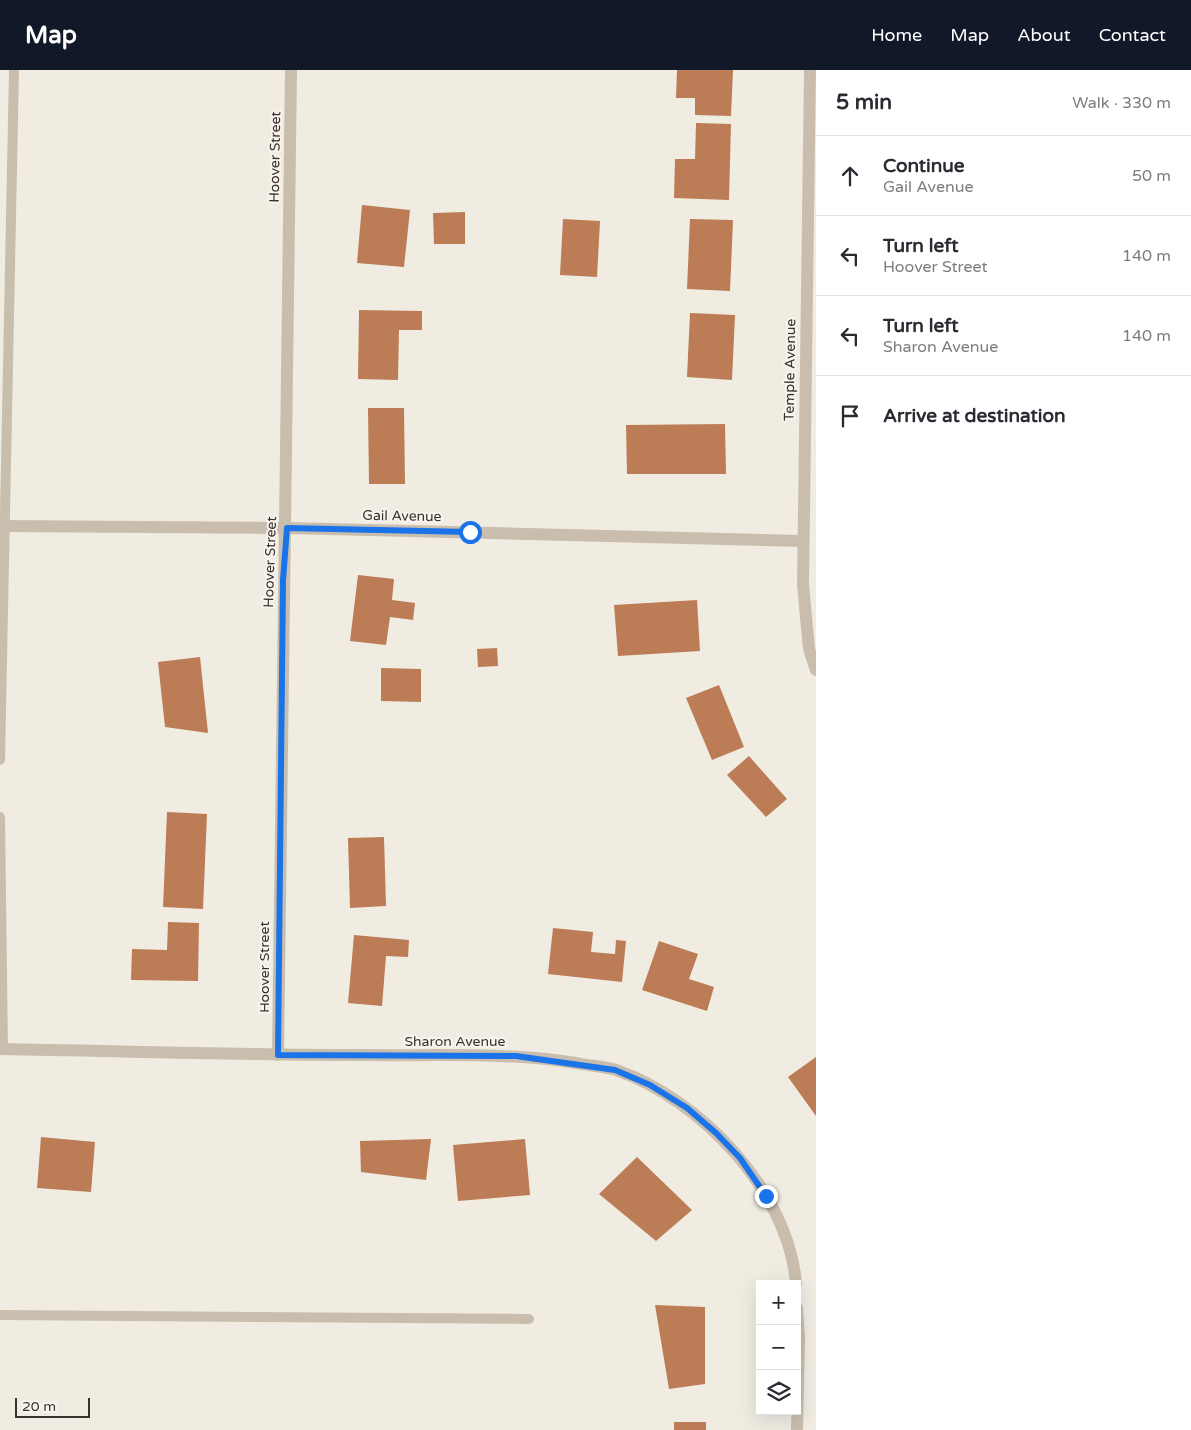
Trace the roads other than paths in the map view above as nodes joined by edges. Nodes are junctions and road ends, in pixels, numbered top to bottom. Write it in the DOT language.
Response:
graph roads {
  1 [pos="14,70"];
  2 [pos="291,70"];
  3 [pos="810,70"];
  4 [pos="5,267"];
  5 [pos="2,526"];
  6 [pos="287,528"];
  7 [pos="803,541"];
  8 [pos="816,670"];
  9 [pos="0,760"];
  10 [pos="0,817"];
  11 [pos="2,1049"];
  12 [pos="278,1055"];
  13 [pos="796,1280"];
  14 [pos="0,1314"];
  15 [pos="529,1319"];
  16 [pos="798,1325"];
  17 [pos="797,1430"];
  1 -- 4 [label="lane"];
  2 -- 6 [label="street, Hoover Street"];
  3 -- 7 [label="street, Temple Avenue"];
  4 -- 5 [label="lane"];
  5 -- 6 [label="street, Gail Avenue"];
  5 -- 9 [label="lane"];
  6 -- 7 [label="street, Gail Avenue"];
  6 -- 12 [label="street, Hoover Street"];
  7 -- 8 [label="street, Temple Avenue"];
  10 -- 11 [label="lane"];
  11 -- 12 [label="street, Sharon Avenue"];
  12 -- 13 [label="street, Sharon Avenue"];
  14 -- 15 [label="lane"];
  16 -- 17 [label="street"];
}
